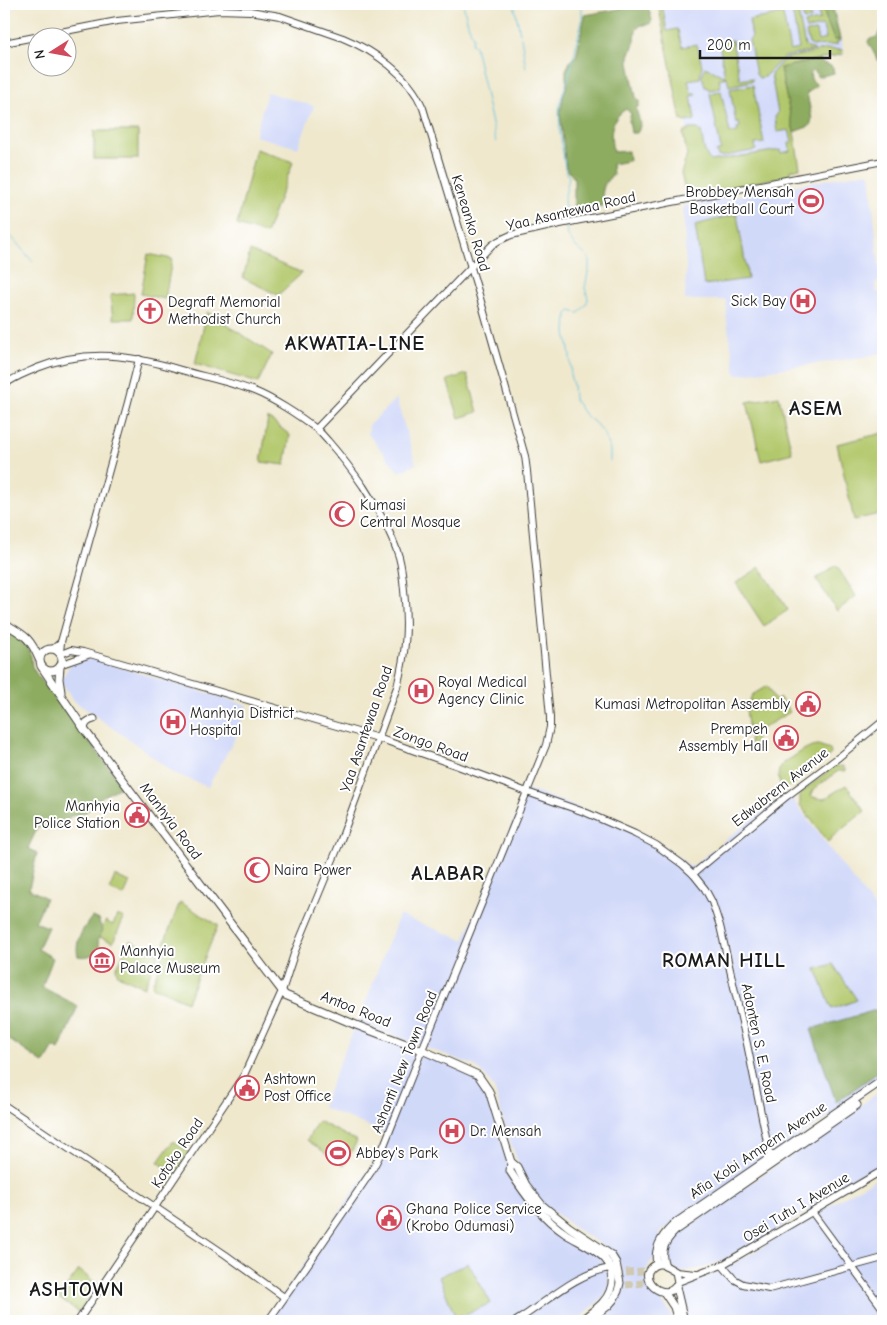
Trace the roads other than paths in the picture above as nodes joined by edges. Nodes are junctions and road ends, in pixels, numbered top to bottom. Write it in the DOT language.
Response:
graph roads {
  1 [pos="219,7"];
  2 [pos="4,43"];
  3 [pos="883,161"];
  4 [pos="471,266"];
  5 [pos="139,359"];
  6 [pos="4,385"];
  7 [pos="316,428"];
  8 [pos="4,623"];
  9 [pos="32,643"];
  10 [pos="55,651"];
  11 [pos="90,654"];
  12 [pos="40,662"];
  13 [pos="61,666"];
  14 [pos="63,697"];
  15 [pos="94,720"];
  16 [pos="883,721"];
  17 [pos="84,729"];
  18 [pos="378,738"];
  19 [pos="527,792"];
  20 [pos="693,874"];
  21 [pos="282,991"];
  22 [pos="422,1050"];
  23 [pos="883,1080"];
  24 [pos="883,1086"];
  25 [pos="4,1105"];
  26 [pos="512,1162"];
  27 [pos="771,1162"];
  28 [pos="883,1172"];
  29 [pos="156,1208"];
  30 [pos="812,1212"];
  31 [pos="883,1258"];
  32 [pos="661,1265"];
  33 [pos="722,1265"];
  34 [pos="852,1266"];
  35 [pos="610,1268"];
  36 [pos="676,1272"];
  37 [pos="700,1274"];
  38 [pos="677,1284"];
  39 [pos="626,1285"];
  40 [pos="618,1291"];
  41 [pos="664,1292"];
  42 [pos="284,1298"];
  43 [pos="883,1309"];
  44 [pos="78,1321"];
  45 [pos="268,1321"];
  46 [pos="516,1321"];
  47 [pos="581,1321"];
  48 [pos="588,1321"];
  49 [pos="678,1321"];
  50 [pos="684,1321"];
  1 -- 2 [label="street, Keneanko Road"];
  1 -- 4 [label="street, Keneanko Road"];
  3 -- 4 [label="street, Yaa Asantewaa Road"];
  4 -- 7 [label="street, Yaa Asantewaa Road"];
  4 -- 19 [label="street, Keneanko Road"];
  5 -- 6 [label="street"];
  5 -- 7 [label="street"];
  5 -- 10 [label="street"];
  7 -- 18 [label="street, Yaa Asantewaa Road"];
  8 -- 9 [label="main road, Manhyia Road"];
  9 -- 10 [label="main road"];
  9 -- 12 [label="main road, Manhyia Road"];
  10 -- 11 [label="street, Zongo Road"];
  10 -- 12 [label="main road"];
  10 -- 13 [label="main road"];
  11 -- 13 [label="street"];
  11 -- 18 [label="street, Zongo Road"];
  12 -- 13 [label="main road"];
  12 -- 14 [label="main road, Manhyia Road"];
  13 -- 14 [label="main road"];
  14 -- 17 [label="main road, Manhyia Road"];
  15 -- 17 [label="main road"];
  16 -- 20 [label="street, Edwabrem Avenue"];
  17 -- 21 [label="main road, Manhyia Road"];
  18 -- 19 [label="street, Zongo Road"];
  18 -- 21 [label="street, Yaa Asantewaa Road"];
  19 -- 20 [label="street, Zongo Road"];
  19 -- 22 [label="street, Ashanti New Town Road"];
  20 -- 27 [label="street, Adonten S. E. Road"];
  21 -- 22 [label="main road, Antoa Road"];
  21 -- 29 [label="street, Kotoko Road"];
  22 -- 26 [label="main road, Antoa Road"];
  22 -- 42 [label="street, Ashanti New Town Road"];
  23 -- 27 [label="main road, Afia Kobi Ampem Avenue"];
  24 -- 27 [label="main road, Afia Kobi Ampem Avenue"];
  25 -- 29 [label="street"];
  26 -- 35 [label="main road"];
  26 -- 40 [label="main road"];
  27 -- 32 [label="main road, Afia Kobi Ampem Avenue"];
  28 -- 30 [label="street, Osei Tutu I Avenue"];
  29 -- 42 [label="street"];
  29 -- 44 [label="street, Kotoko Road"];
  30 -- 33 [label="street, Osei Tutu I Avenue"];
  30 -- 34 [label="street"];
  31 -- 34 [label="street"];
  32 -- 36 [label="main road"];
  32 -- 41 [label="main road"];
  33 -- 34 [label="street"];
  33 -- 37 [label="street, Osei Tutu I Avenue"];
  34 -- 43 [label="street"];
  35 -- 46 [label="street"];
  35 -- 47 [label="main road"];
  36 -- 37 [label="street"];
  36 -- 38 [label="main road"];
  37 -- 38 [label="street, Osei Tutu I Avenue"];
  38 -- 41 [label="main road"];
  38 -- 50 [label="main road"];
  39 -- 40 [label="main road"];
  40 -- 48 [label="main road"];
  41 -- 49 [label="main road"];
  42 -- 45 [label="street, Ashanti New Town Road"];
}
